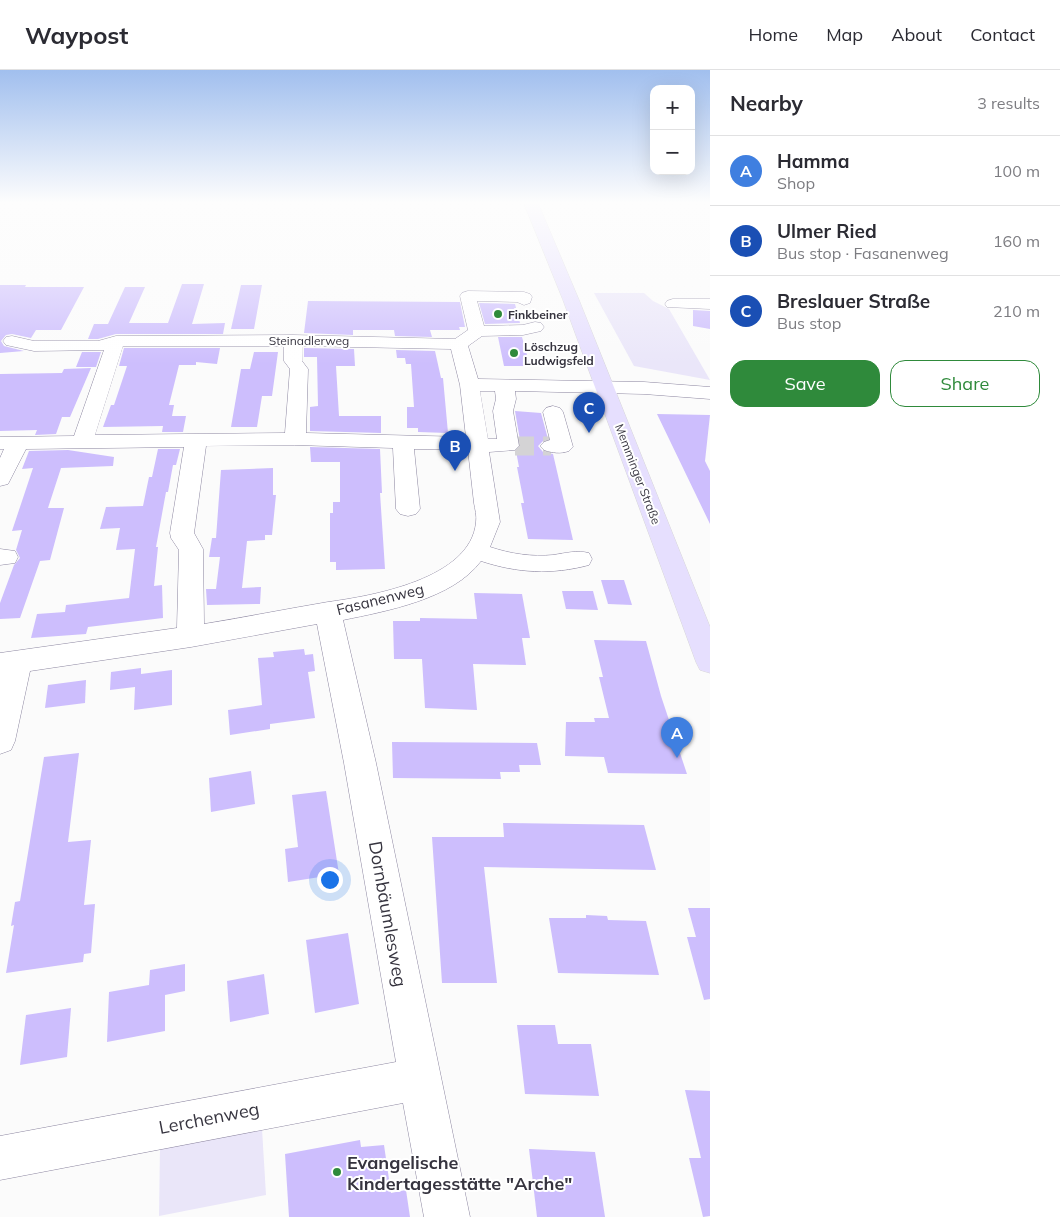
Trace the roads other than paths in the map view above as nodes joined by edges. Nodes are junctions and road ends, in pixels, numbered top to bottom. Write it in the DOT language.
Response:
graph roads {
  1 [pos="553,257"];
  2 [pos="524,300"];
  3 [pos="673,304"];
  4 [pos="710,304"];
  5 [pos="535,327"];
  6 [pos="477,332"];
  7 [pos="293,340"];
  8 [pos="6,341"];
  9 [pos="116,342"];
  10 [pos="459,344"];
  11 [pos="470,385"];
  12 [pos="504,385"];
  13 [pos="605,387"];
  14 [pos="710,393"];
  15 [pos="553,412"];
  16 [pos="295,439"];
  17 [pos="196,440"];
  18 [pos="83,441"];
  19 [pos="403,441"];
  20 [pos="9,443"];
  21 [pos="477,445"];
  22 [pos="560,453"];
  23 [pos="0,479"];
  24 [pos="408,509"];
  25 [pos="477,550"];
  26 [pos="580,559"];
  27 [pos="328,612"];
  28 [pos="191,637"];
  29 [pos="710,662"];
  30 [pos="9,663"];
  31 [pos="0,741"];
  32 [pos="418,1079"];
  33 [pos="0,1158"];
  34 [pos="447,1217"];
  1 -- 13 [label="main road, Memminger Straße"];
  2 -- 6 [label="street"];
  3 -- 4 [label="street"];
  5 -- 6 [label="street"];
  6 -- 10 [label="street"];
  7 -- 9 [label="street, Steinadlerweg"];
  7 -- 10 [label="street, Steinadlerweg"];
  7 -- 16 [label="street"];
  8 -- 9 [label="street, Steinadlerweg"];
  9 -- 18 [label="street"];
  10 -- 11 [label="street"];
  11 -- 12 [label="street"];
  11 -- 21 [label="street, Fasanenweg"];
  12 -- 13 [label="street"];
  12 -- 21 [label="street"];
  13 -- 14 [label="street"];
  13 -- 29 [label="main road, Memminger Straße"];
  15 -- 22 [label="street"];
  16 -- 17 [label="street"];
  16 -- 19 [label="street"];
  17 -- 18 [label="street"];
  17 -- 28 [label="street"];
  18 -- 20 [label="street"];
  19 -- 21 [label="street"];
  19 -- 24 [label="street"];
  20 -- 23 [label="street"];
  21 -- 25 [label="street, Fasanenweg"];
  25 -- 26 [label="street"];
  25 -- 27 [label="street, Fasanenweg"];
  27 -- 28 [label="street, Fasanenweg"];
  27 -- 32 [label="street, Dornbäumlesweg"];
  28 -- 30 [label="street, Fasanenweg"];
  30 -- 31 [label="street"];
  32 -- 33 [label="street, Lerchenweg"];
  32 -- 34 [label="street, Dornbäumlesweg"];
}
